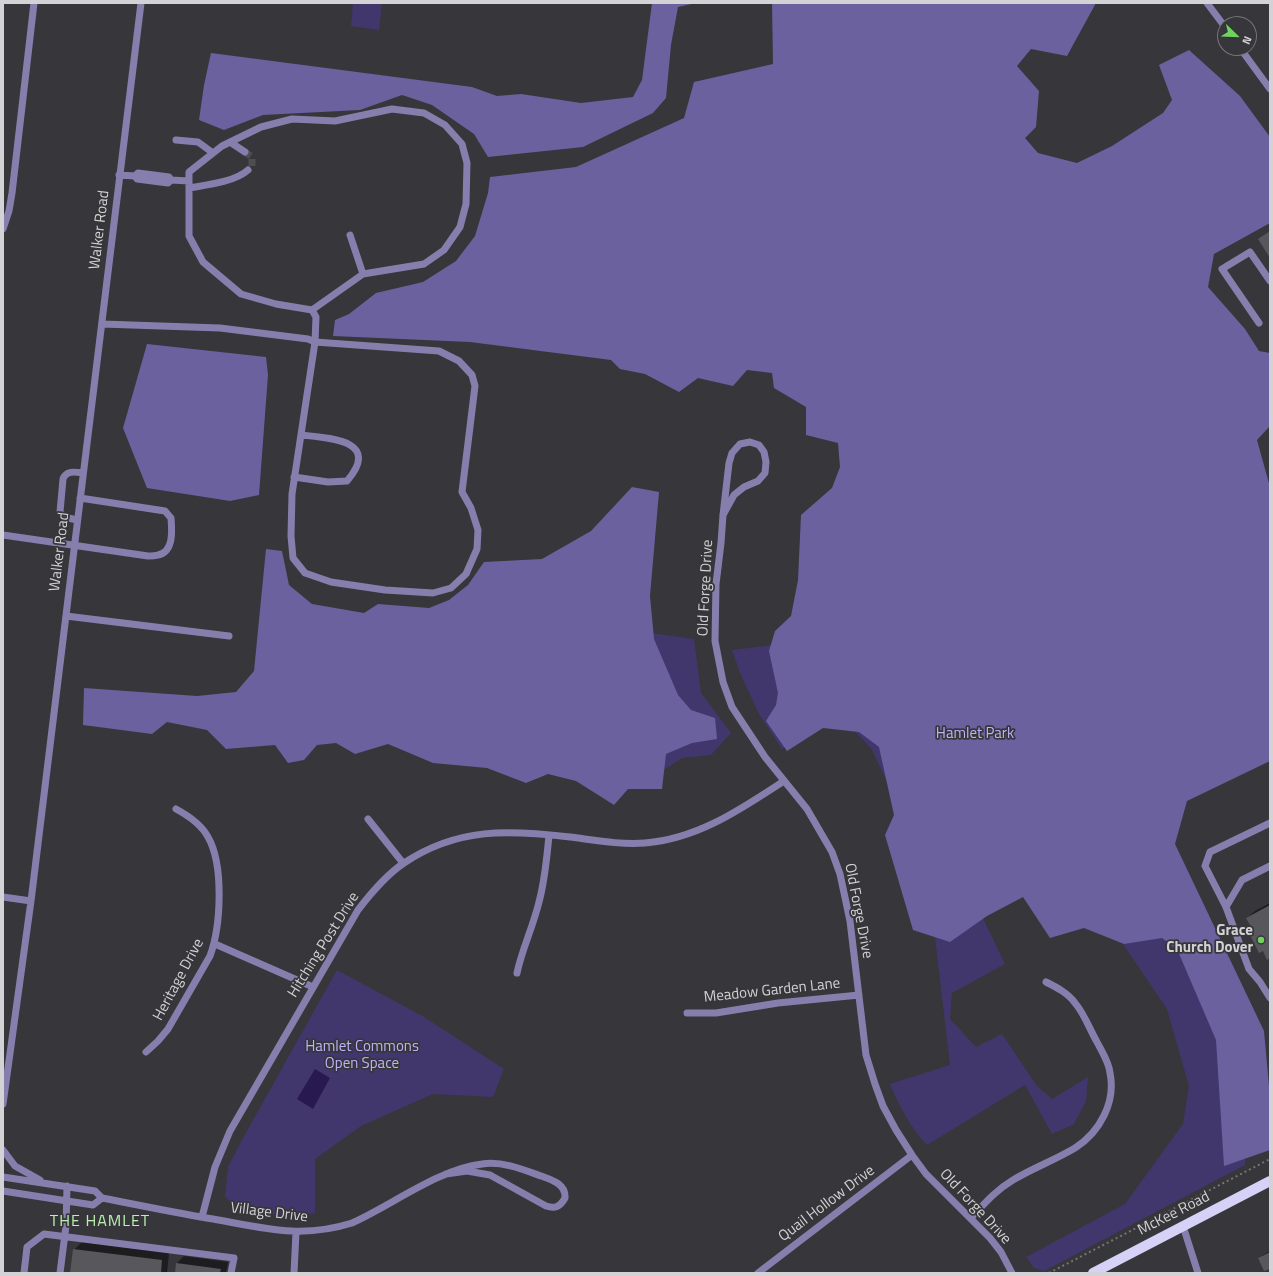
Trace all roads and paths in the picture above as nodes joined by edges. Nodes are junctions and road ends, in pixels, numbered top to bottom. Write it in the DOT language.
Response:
graph roads {
  1 [pos="34,3"];
  2 [pos="141,3"];
  3 [pos="1207,3"];
  4 [pos="1217,16"];
  5 [pos="1246,56"];
  6 [pos="1270,89"];
  7 [pos="176,140"];
  8 [pos="230,142"];
  9 [pos="245,152"];
  10 [pos="213,153"];
  11 [pos="248,170"];
  12 [pos="120,175"];
  13 [pos="189,185"];
  14 [pos="3,229"];
  15 [pos="350,235"];
  16 [pos="362,274"];
  17 [pos="1270,281"];
  18 [pos="312,310"];
  19 [pos="1258,323"];
  20 [pos="102,324"];
  21 [pos="315,342"];
  22 [pos="300,435"];
  23 [pos="83,473"];
  24 [pos="294,477"];
  25 [pos="80,498"];
  26 [pos="723,515"];
  27 [pos="77,520"];
  28 [pos="3,535"];
  29 [pos="74,546"];
  30 [pos="66,616"];
  31 [pos="229,636"];
  32 [pos="784,781"];
  33 [pos="176,809"];
  34 [pos="368,819"];
  35 [pos="1270,823"];
  36 [pos="549,835"];
  37 [pos="403,863"];
  38 [pos="1270,866"];
  39 [pos="3,898"];
  40 [pos="31,900"];
  41 [pos="1226,907"];
  42 [pos="215,944"];
  43 [pos="517,974"];
  44 [pos="1046,982"];
  45 [pos="313,987"];
  46 [pos="859,995"];
  47 [pos="1270,998"];
  48 [pos="687,1012"];
  49 [pos="146,1052"];
  50 [pos="3,1104"];
  51 [pos="3,1150"];
  52 [pos="912,1155"];
  53 [pos="1270,1159"];
  54 [pos="446,1174"];
  55 [pos="3,1177"];
  56 [pos="1270,1181"];
  57 [pos="46,1183"];
  58 [pos="67,1186"];
  59 [pos="3,1190"];
  60 [pos="102,1198"];
  61 [pos="67,1200"];
  62 [pos="202,1217"];
  63 [pos="971,1218"];
  64 [pos="1183,1226"];
  65 [pos="296,1232"];
  66 [pos="65,1236"];
  67 [pos="24,1273"];
  68 [pos="60,1273"];
  69 [pos="232,1273"];
  70 [pos="294,1273"];
  71 [pos="758,1273"];
  72 [pos="1012,1273"];
  73 [pos="1049,1273"];
  74 [pos="1093,1273"];
  75 [pos="1198,1273"];
  1 -- 14 [label="street"];
  2 -- 12 [label="street, Walker Road"];
  3 -- 4 [label="street"];
  5 -- 6 [label="street"];
  7 -- 10 [label="street"];
  8 -- 9 [label="street"];
  8 -- 10 [label="street"];
  8 -- 16 [label="street"];
  10 -- 13 [label="street"];
  11 -- 13 [label="street"];
  12 -- 13 [label="street"];
  12 -- 20 [label="street, Walker Road"];
  13 -- 18 [label="street"];
  15 -- 16 [label="street"];
  16 -- 18 [label="street"];
  17 -- 19 [label="street"];
  18 -- 21 [label="street"];
  20 -- 21 [label="street"];
  20 -- 23 [label="street, Walker Road"];
  21 -- 22 [label="street"];
  21 -- 24 [label="street"];
  22 -- 24 [label="street"];
  22 -- 24 [label="street"];
  23 -- 25 [label="street, Walker Road"];
  23 -- 27 [label="street"];
  25 -- 27 [label="street, Walker Road"];
  25 -- 29 [label="street"];
  26 -- 26 [label="street, Old Forge Drive"];
  26 -- 32 [label="street, Old Forge Drive"];
  27 -- 29 [label="street, Walker Road"];
  28 -- 29 [label="street"];
  29 -- 30 [label="street, Walker Road"];
  30 -- 31 [label="street"];
  30 -- 40 [label="street, Walker Road"];
  32 -- 36 [label="street, Hitching Post Drive"];
  32 -- 46 [label="street, Old Forge Drive"];
  33 -- 42 [label="street, Heritage Drive"];
  34 -- 37 [label="street"];
  35 -- 41 [label="street"];
  36 -- 37 [label="street, Hitching Post Drive"];
  36 -- 43 [label="street"];
  37 -- 45 [label="street, Hitching Post Drive"];
  38 -- 41 [label="street"];
  39 -- 40 [label="street"];
  40 -- 50 [label="street, Walker Road"];
  41 -- 47 [label="street"];
  42 -- 45 [label="street"];
  42 -- 49 [label="street, Heritage Drive"];
  44 -- 63 [label="street"];
  45 -- 62 [label="street, Hitching Post Drive"];
  46 -- 48 [label="street, Meadow Garden Lane"];
  46 -- 52 [label="street, Old Forge Drive"];
  51 -- 57 [label="street"];
  52 -- 63 [label="street, Old Forge Drive"];
  52 -- 71 [label="street, Quail Hollow Drive"];
  53 -- 73 [label="path"];
  54 -- 54 [label="street, Village Drive"];
  54 -- 65 [label="street, Village Drive"];
  55 -- 57 [label="street, Village Drive"];
  56 -- 64 [label="main road, McKee Road"];
  57 -- 58 [label="street, Village Drive"];
  58 -- 60 [label="street, Village Drive"];
  58 -- 61 [label="street"];
  59 -- 61 [label="street, Village Drive"];
  60 -- 61 [label="street, Village Drive"];
  60 -- 62 [label="street, Village Drive"];
  61 -- 66 [label="street"];
  62 -- 65 [label="street, Village Drive"];
  63 -- 72 [label="street, Old Forge Drive"];
  64 -- 74 [label="main road, McKee Road"];
  64 -- 75 [label="street"];
  65 -- 70 [label="street"];
  66 -- 67 [label="street"];
  66 -- 68 [label="street"];
  66 -- 69 [label="street"];
}
